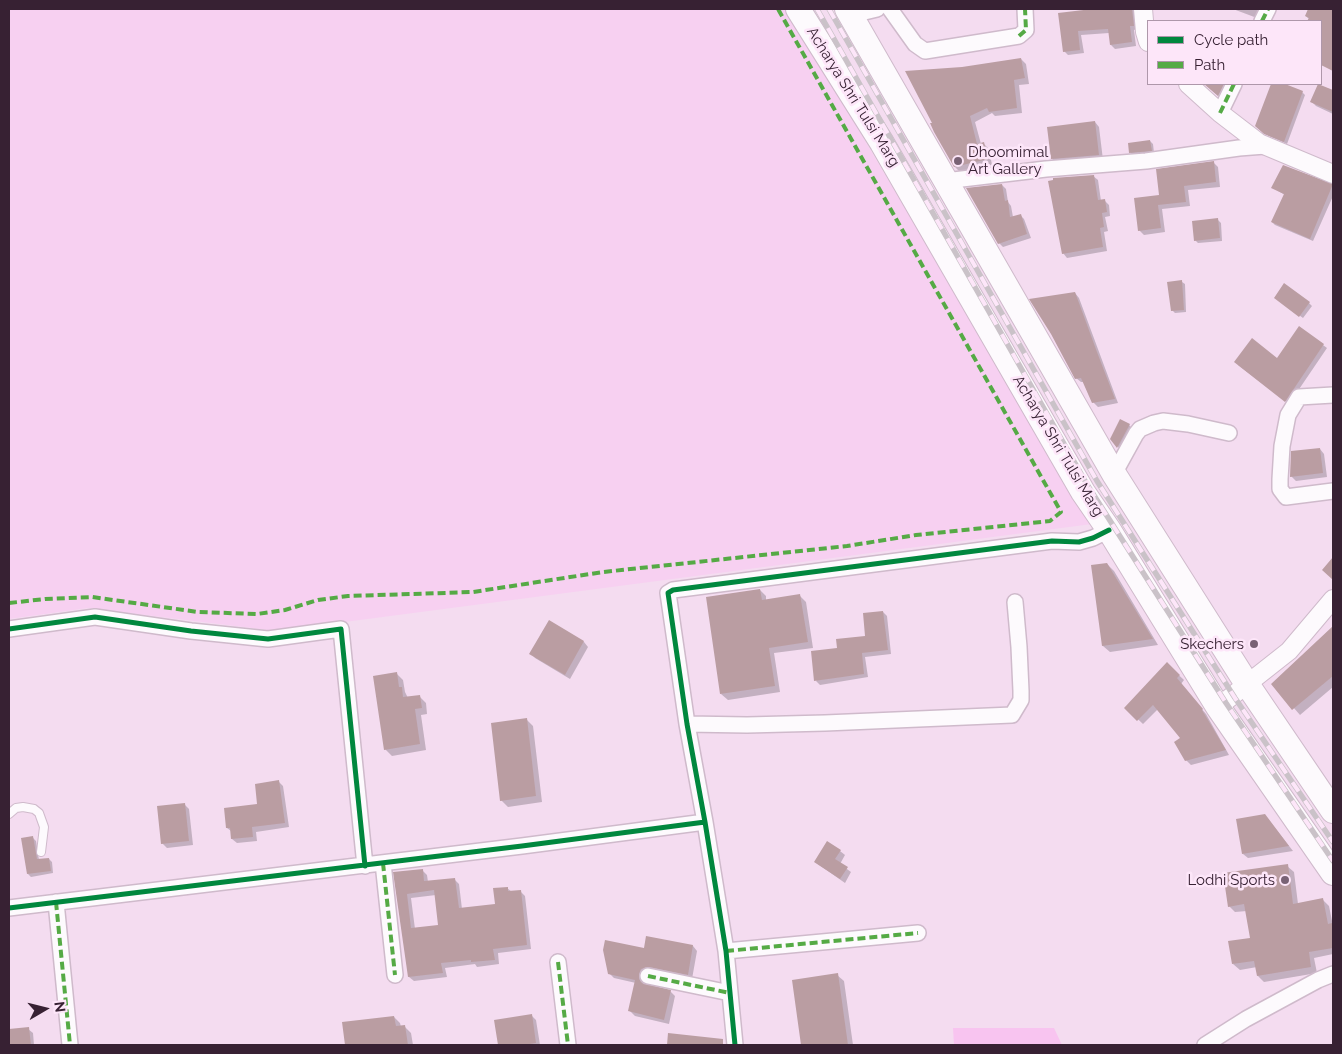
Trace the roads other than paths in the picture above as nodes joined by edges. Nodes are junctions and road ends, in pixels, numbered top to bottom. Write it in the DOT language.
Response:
graph roads {
  1 [pos="798,9"];
  2 [pos="877,9"];
  3 [pos="890,9"];
  4 [pos="1025,9"];
  5 [pos="1143,9"];
  6 [pos="849,12"];
  7 [pos="1147,39"];
  8 [pos="1189,85"];
  9 [pos="1234,85"];
  10 [pos="1220,113"];
  11 [pos="1265,146"];
  12 [pos="1333,174"];
  13 [pos="945,181"];
  14 [pos="1333,395"];
  15 [pos="1229,433"];
  16 [pos="1114,474"];
  17 [pos="1333,491"];
  18 [pos="1109,530"];
  19 [pos="1333,599"];
  20 [pos="1015,602"];
  21 [pos="9,629"];
  22 [pos="1247,684"];
  23 [pos="1218,707"];
  24 [pos="687,724"];
  25 [pos="1333,810"];
  26 [pos="9,814"];
  27 [pos="705,822"];
  28 [pos="41,852"];
  29 [pos="383,863"];
  30 [pos="365,866"];
  31 [pos="1333,873"];
  32 [pos="56,902"];
  33 [pos="9,908"];
  34 [pos="918,933"];
  35 [pos="726,951"];
  36 [pos="558,962"];
  37 [pos="1333,974"];
  38 [pos="395,975"];
  39 [pos="648,976"];
  40 [pos="730,993"];
  41 [pos="70,1045"];
  42 [pos="568,1045"];
  43 [pos="735,1045"];
  44 [pos="1205,1045"];
  1 -- 18 [label="highway, Acharya Shri Tulsi Marg"];
  2 -- 6 [label="street"];
  3 -- 4 [label="street"];
  5 -- 7 [label="street"];
  6 -- 13 [label="highway"];
  8 -- 10 [label="street"];
  9 -- 10 [label="street"];
  10 -- 11 [label="street"];
  11 -- 12 [label="street"];
  11 -- 13 [label="street"];
  13 -- 16 [label="highway"];
  14 -- 17 [label="street"];
  15 -- 16 [label="street"];
  16 -- 22 [label="highway"];
  18 -- 23 [label="highway, Acharya Shri Tulsi Marg"];
  18 -- 24 [label="street"];
  19 -- 22 [label="street"];
  20 -- 24 [label="street"];
  21 -- 30 [label="street"];
  22 -- 23 [label="street"];
  22 -- 25 [label="highway"];
  23 -- 31 [label="highway, Acharya Shri Tulsi Marg"];
  24 -- 27 [label="street"];
  26 -- 28 [label="lane"];
  27 -- 29 [label="street"];
  27 -- 35 [label="street"];
  29 -- 30 [label="street"];
  29 -- 38 [label="street"];
  30 -- 32 [label="street"];
  32 -- 33 [label="street"];
  32 -- 41 [label="street"];
  34 -- 35 [label="street"];
  35 -- 40 [label="street"];
  36 -- 42 [label="street"];
  37 -- 44 [label="street"];
  39 -- 40 [label="street"];
  40 -- 43 [label="street"];
}
